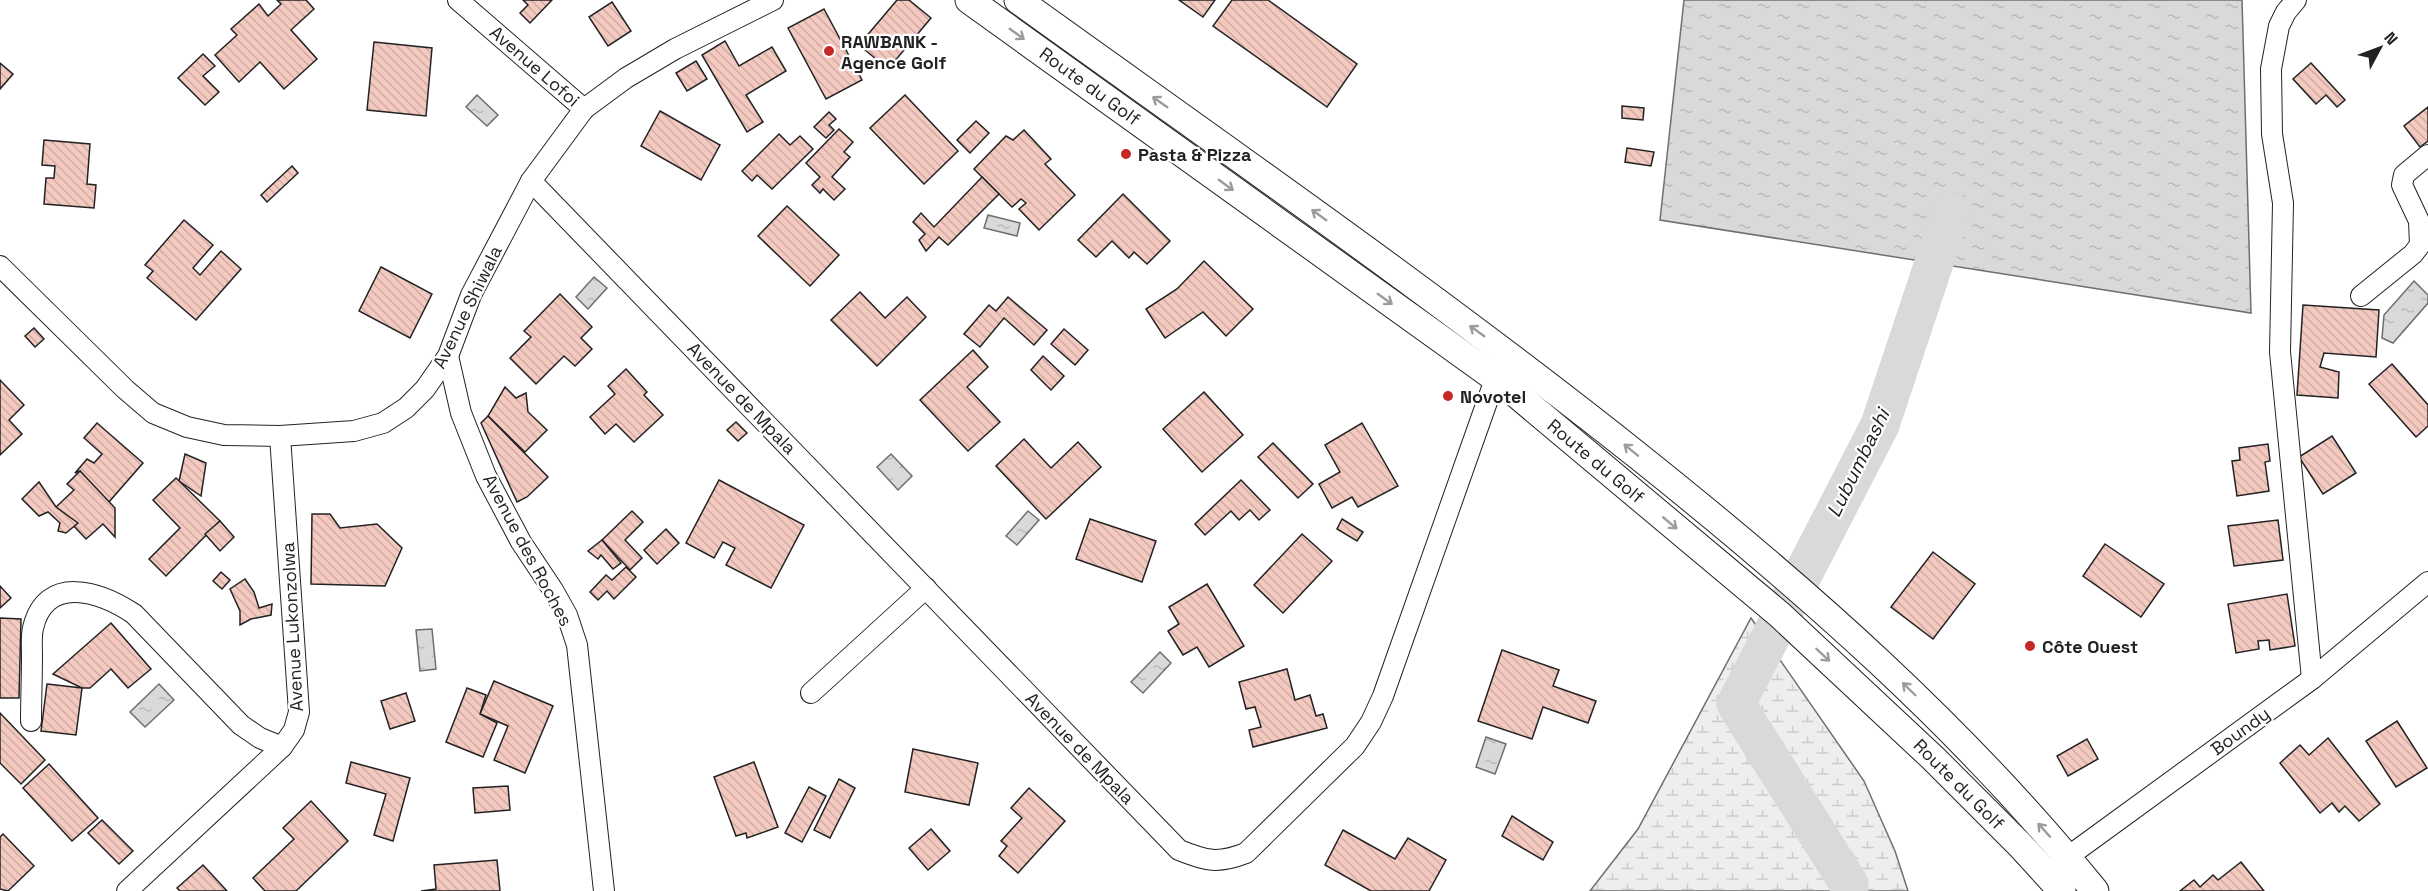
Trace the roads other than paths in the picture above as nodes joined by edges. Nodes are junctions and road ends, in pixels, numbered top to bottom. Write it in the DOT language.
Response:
graph roads {
  1 [pos="458,0"];
  2 [pos="773,0"];
  3 [pos="1018,0"];
  4 [pos="2296,0"];
  5 [pos="986,5"];
  6 [pos="584,109"];
  7 [pos="2428,154"];
  8 [pos="531,181"];
  9 [pos="0,266"];
  10 [pos="2361,296"];
  11 [pos="1504,352"];
  12 [pos="448,356"];
  13 [pos="1495,378"];
  14 [pos="280,436"];
  15 [pos="2428,582"];
  16 [pos="926,588"];
  17 [pos="2312,679"];
  18 [pos="811,693"];
  19 [pos="31,721"];
  20 [pos="282,747"];
  21 [pos="2067,857"];
  22 [pos="2054,882"];
  23 [pos="127,891"];
  24 [pos="604,891"];
  25 [pos="2095,891"];
  1 -- 6 [label="street, Avenue Lofoi"];
  2 -- 6 [label="street, Avenue Shiwala"];
  11 -- 3 [label="main road, one-way"];
  4 -- 17 [label="street"];
  5 -- 13 [label="main road, Route du Golf, one-way"];
  6 -- 8 [label="street, Avenue Shiwala"];
  7 -- 10 [label="street"];
  8 -- 12 [label="street, Avenue Shiwala"];
  8 -- 16 [label="street, Avenue de Mpala"];
  9 -- 14 [label="street, Avenue Shiwala"];
  11 -- 13 [label="street, Avenue de Mpala"];
  21 -- 11 [label="main road, one-way"];
  12 -- 14 [label="street, Avenue Shiwala"];
  12 -- 24 [label="street, Avenue des Roches"];
  13 -- 16 [label="street, Avenue de Mpala"];
  13 -- 22 [label="main road, Route du Golf, one-way"];
  14 -- 20 [label="street, Avenue Lukonzolwa"];
  15 -- 17 [label="street, Boundy"];
  16 -- 18 [label="street"];
  17 -- 21 [label="street, Boundy"];
  19 -- 20 [label="street"];
  20 -- 23 [label="street, Avenue Lukonzolwa"];
  21 -- 22 [label="street, Boundy"];
  21 -- 25 [label="main road"];
}
